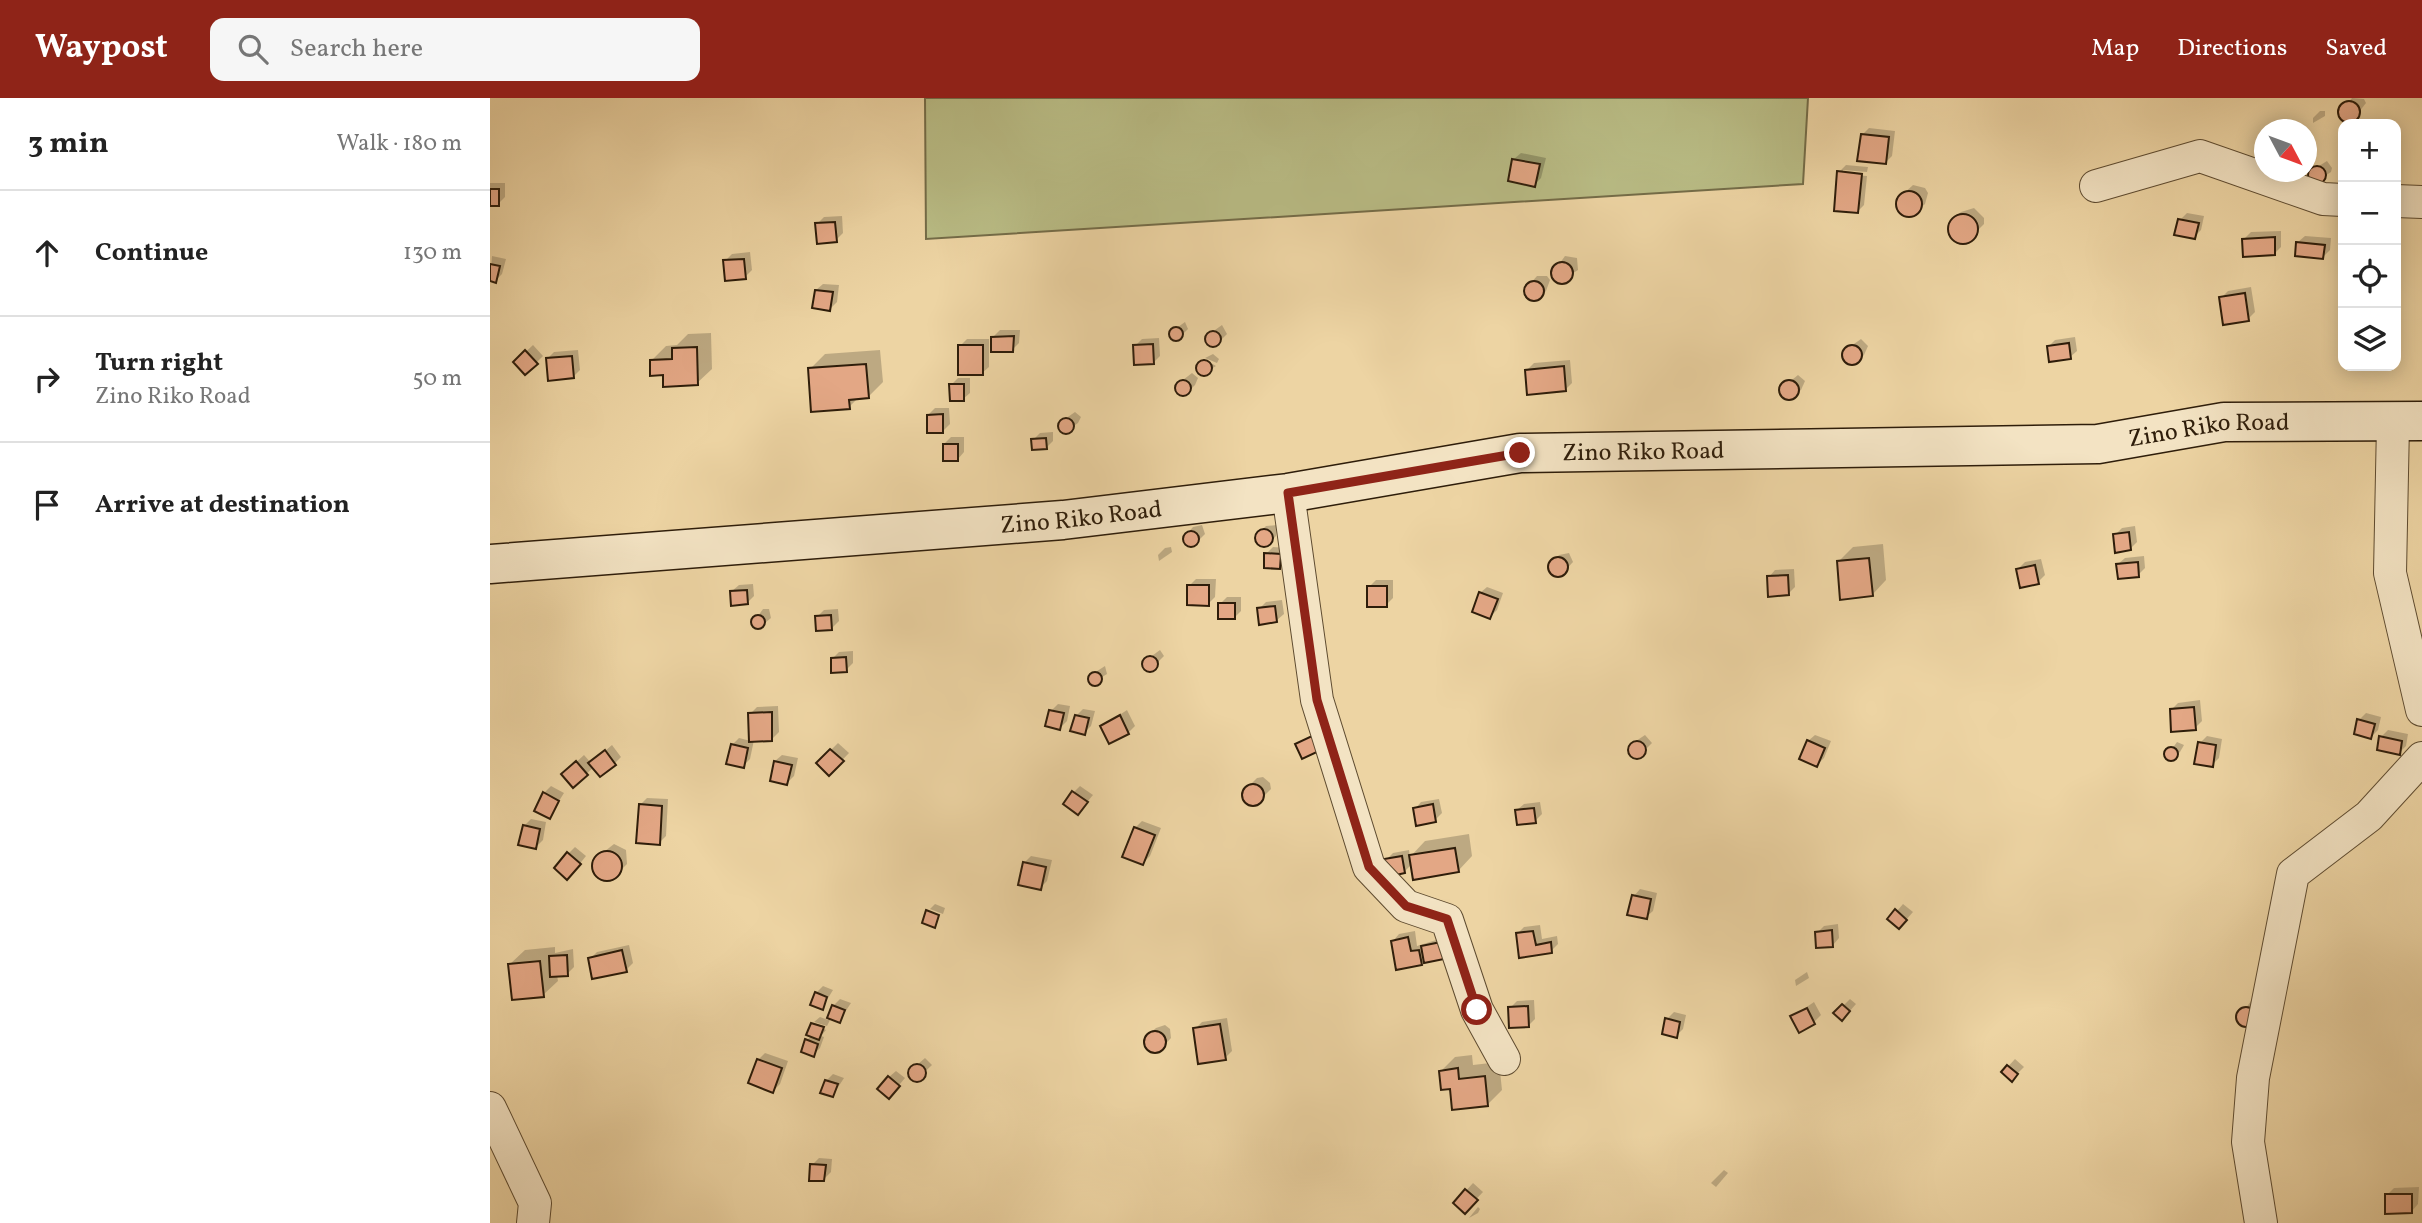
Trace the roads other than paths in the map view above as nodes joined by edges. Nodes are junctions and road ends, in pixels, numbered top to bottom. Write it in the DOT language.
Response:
graph roads {
  1 [pos="2096,186"];
  2 [pos="2338,200"];
  3 [pos="2401,201"];
  4 [pos="2422,202"];
  5 [pos="2407,422"];
  6 [pos="1288,493"];
  7 [pos="490,564"];
  8 [pos="2422,710"];
  9 [pos="2422,758"];
  10 [pos="1504,1059"];
  11 [pos="490,1108"];
  12 [pos="533,1223"];
  13 [pos="2261,1223"];
  1 -- 2 [label="street"];
  3 -- 4 [label="street"];
  5 -- 6 [label="street, Zino Riko Road"];
  5 -- 8 [label="street"];
  6 -- 7 [label="street, Zino Riko Road"];
  6 -- 10 [label="street"];
  9 -- 13 [label="street"];
  11 -- 12 [label="street"];
}
